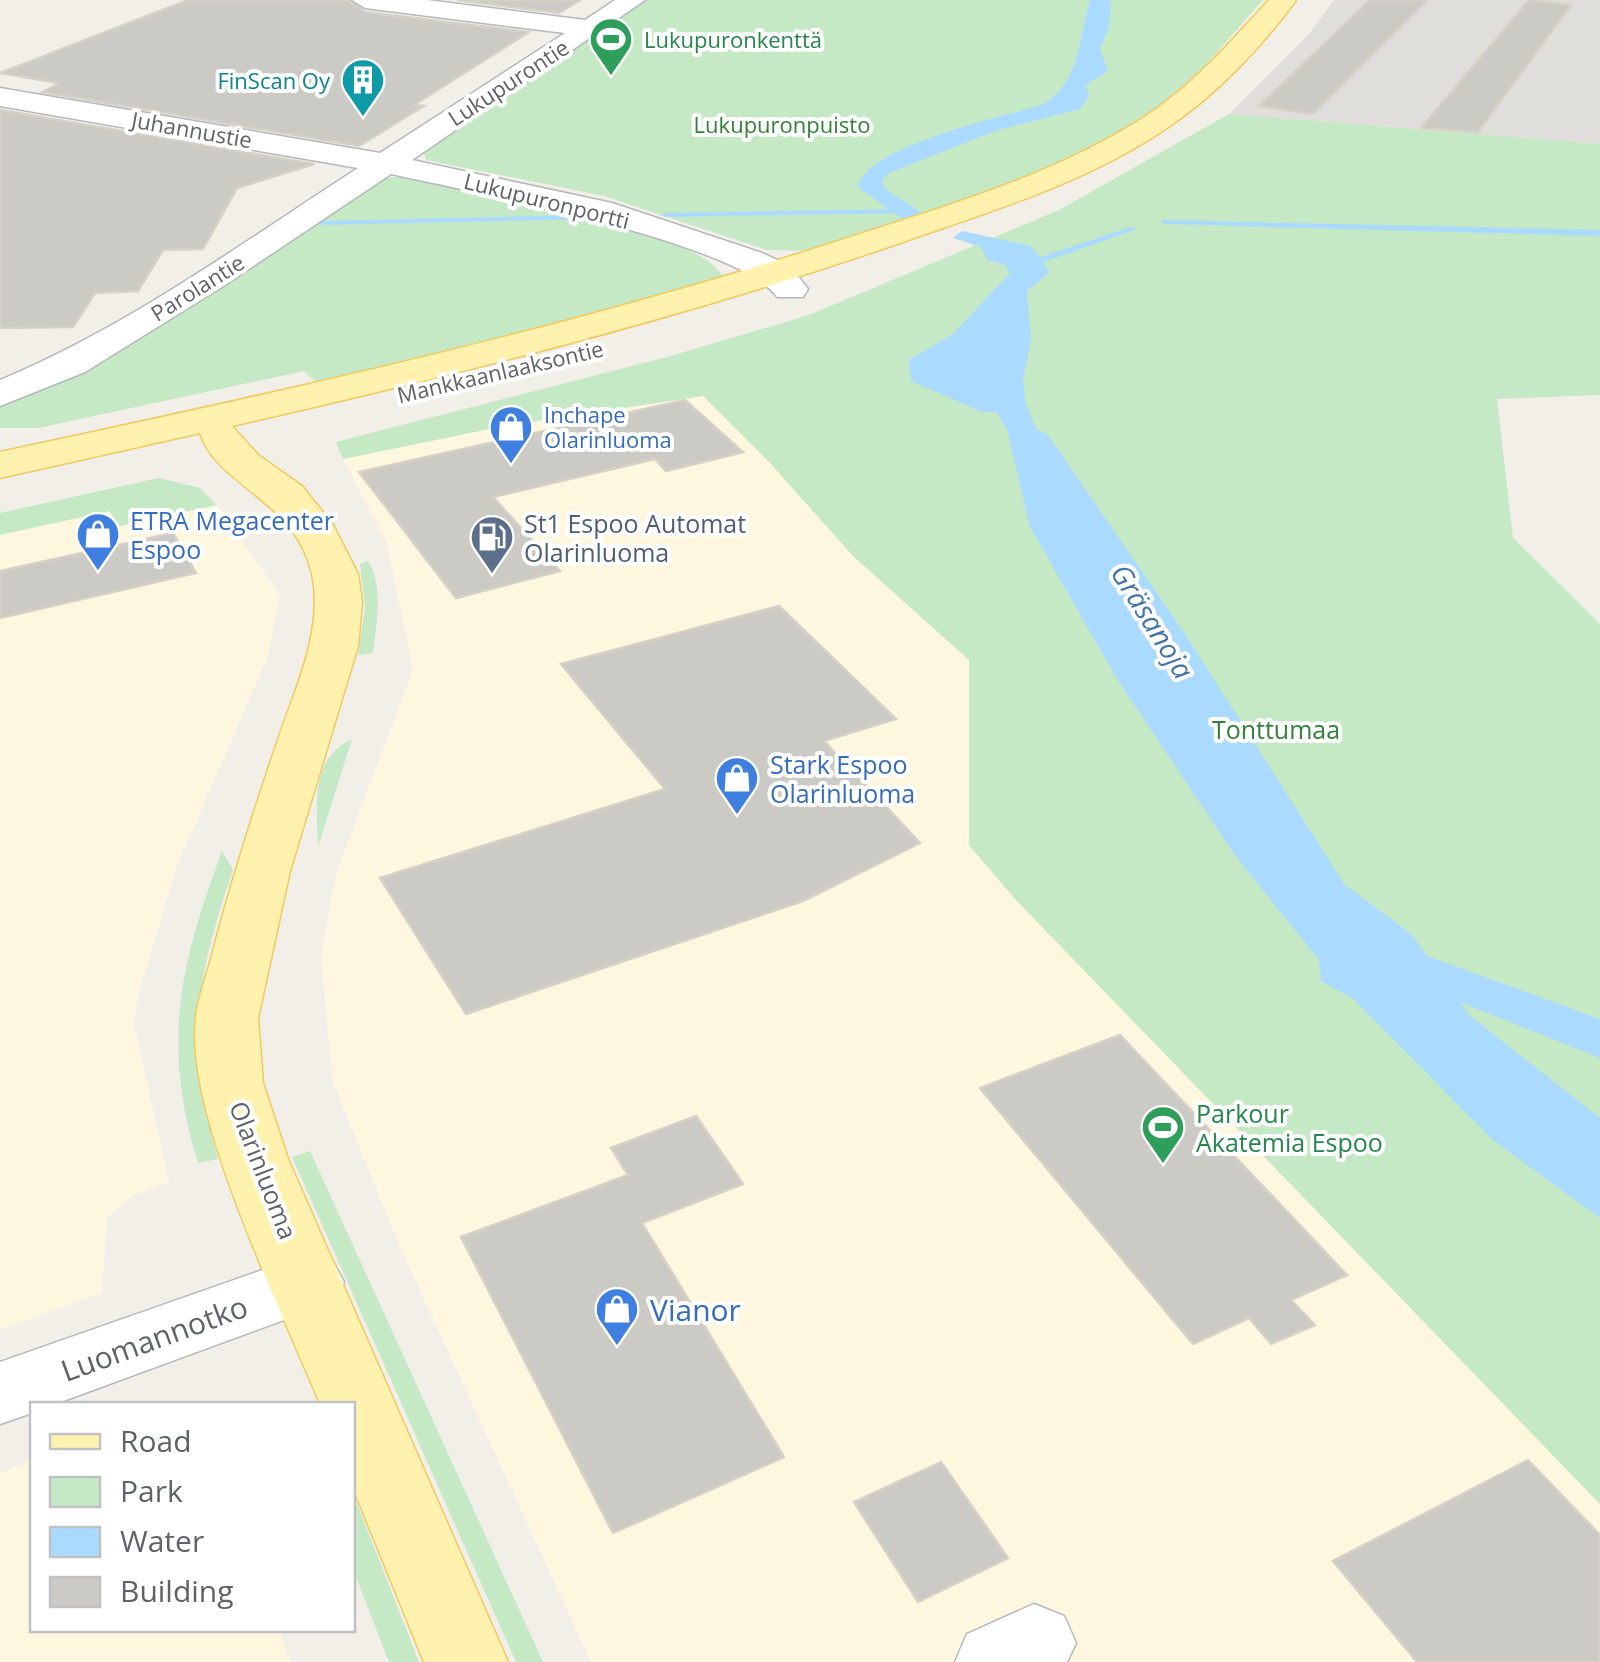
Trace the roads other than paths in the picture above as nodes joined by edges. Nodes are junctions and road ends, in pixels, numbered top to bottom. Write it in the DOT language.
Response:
graph roads {
  1 [pos="365,0"];
  2 [pos="632,0"];
  3 [pos="1283,0"];
  4 [pos="590,28"];
  5 [pos="0,97"];
  6 [pos="384,163"];
  7 [pos="773,281"];
  8 [pos="0,394"];
  9 [pos="237,424"];
  10 [pos="0,465"];
  11 [pos="0,480"];
  12 [pos="308,1282"];
  13 [pos="0,1394"];
  14 [pos="466,1662"];
  1 -- 4 [label="street"];
  2 -- 4 [label="street, Lukupurontie"];
  3 -- 7 [label="main road, Mankkaanlaaksontie"];
  4 -- 6 [label="street, Lukupurontie"];
  5 -- 6 [label="street, Juhannustie"];
  6 -- 7 [label="street, Lukupuronportti"];
  6 -- 8 [label="street, Parolantie"];
  7 -- 9 [label="main road, Mankkaanlaaksontie"];
  9 -- 10 [label="main road, Mankkaanlaaksontie"];
  9 -- 11 [label="main road, Mankkaanlaaksontie"];
  9 -- 12 [label="main road, Olarinluoma"];
  12 -- 13 [label="street, Luomannotko"];
  12 -- 14 [label="main road, Olarinluoma"];
}
